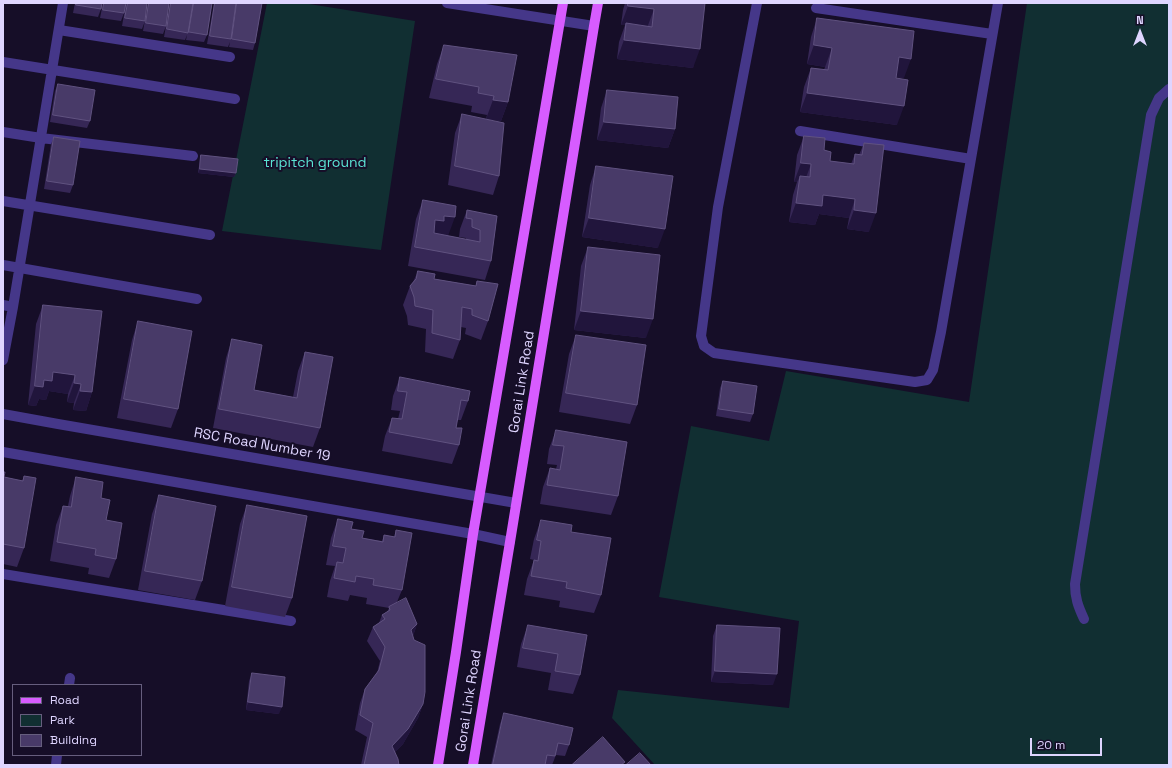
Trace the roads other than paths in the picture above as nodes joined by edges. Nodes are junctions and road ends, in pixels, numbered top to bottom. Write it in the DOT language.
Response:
graph roads {
  1 [pos="63,3"];
  2 [pos="447,3"];
  3 [pos="563,3"];
  4 [pos="598,3"];
  5 [pos="757,3"];
  6 [pos="998,3"];
  7 [pos="816,8"];
  8 [pos="560,21"];
  9 [pos="594,26"];
  10 [pos="58,30"];
  11 [pos="992,34"];
  12 [pos="230,57"];
  13 [pos="3,62"];
  14 [pos="52,70"];
  15 [pos="1169,89"];
  16 [pos="235,99"];
  17 [pos="800,131"];
  18 [pos="3,132"];
  19 [pos="41,138"];
  20 [pos="193,156"];
  21 [pos="971,159"];
  22 [pos="3,201"];
  23 [pos="30,205"];
  24 [pos="210,235"];
  25 [pos="3,265"];
  26 [pos="20,268"];
  27 [pos="197,300"];
  28 [pos="8,306"];
  29 [pos="3,360"];
  30 [pos="3,414"];
  31 [pos="3,452"];
  32 [pos="480,496"];
  33 [pos="516,503"];
  34 [pos="473,534"];
  35 [pos="510,542"];
  36 [pos="3,574"];
  37 [pos="1084,619"];
  38 [pos="291,621"];
  39 [pos="438,765"];
  40 [pos="473,765"];
  1 -- 10 [label="street"];
  2 -- 8 [label="street"];
  3 -- 8 [label="main road, Gorai Link Road"];
  4 -- 9 [label="main road, Gorai Link Road"];
  5 -- 21 [label="street"];
  6 -- 11 [label="street"];
  7 -- 11 [label="street"];
  8 -- 9 [label="street"];
  8 -- 32 [label="main road, Gorai Link Road"];
  9 -- 33 [label="main road, Gorai Link Road"];
  10 -- 12 [label="street"];
  10 -- 14 [label="street"];
  11 -- 21 [label="street"];
  13 -- 14 [label="street"];
  14 -- 16 [label="street"];
  14 -- 19 [label="street"];
  15 -- 37 [label="street"];
  17 -- 21 [label="street"];
  18 -- 19 [label="street"];
  19 -- 20 [label="street"];
  19 -- 23 [label="street"];
  22 -- 23 [label="street"];
  23 -- 24 [label="street"];
  23 -- 26 [label="street"];
  25 -- 26 [label="street"];
  26 -- 27 [label="street"];
  26 -- 28 [label="street"];
  28 -- 29 [label="street"];
  30 -- 32 [label="street, RSC Road Number 19"];
  31 -- 34 [label="street"];
  32 -- 33 [label="street, RSC Road Number 19"];
  32 -- 34 [label="main road, Gorai Link Road"];
  33 -- 35 [label="main road, Gorai Link Road"];
  34 -- 35 [label="street"];
  34 -- 39 [label="main road, Gorai Link Road"];
  35 -- 40 [label="main road, Gorai Link Road"];
  36 -- 38 [label="street"];
}
